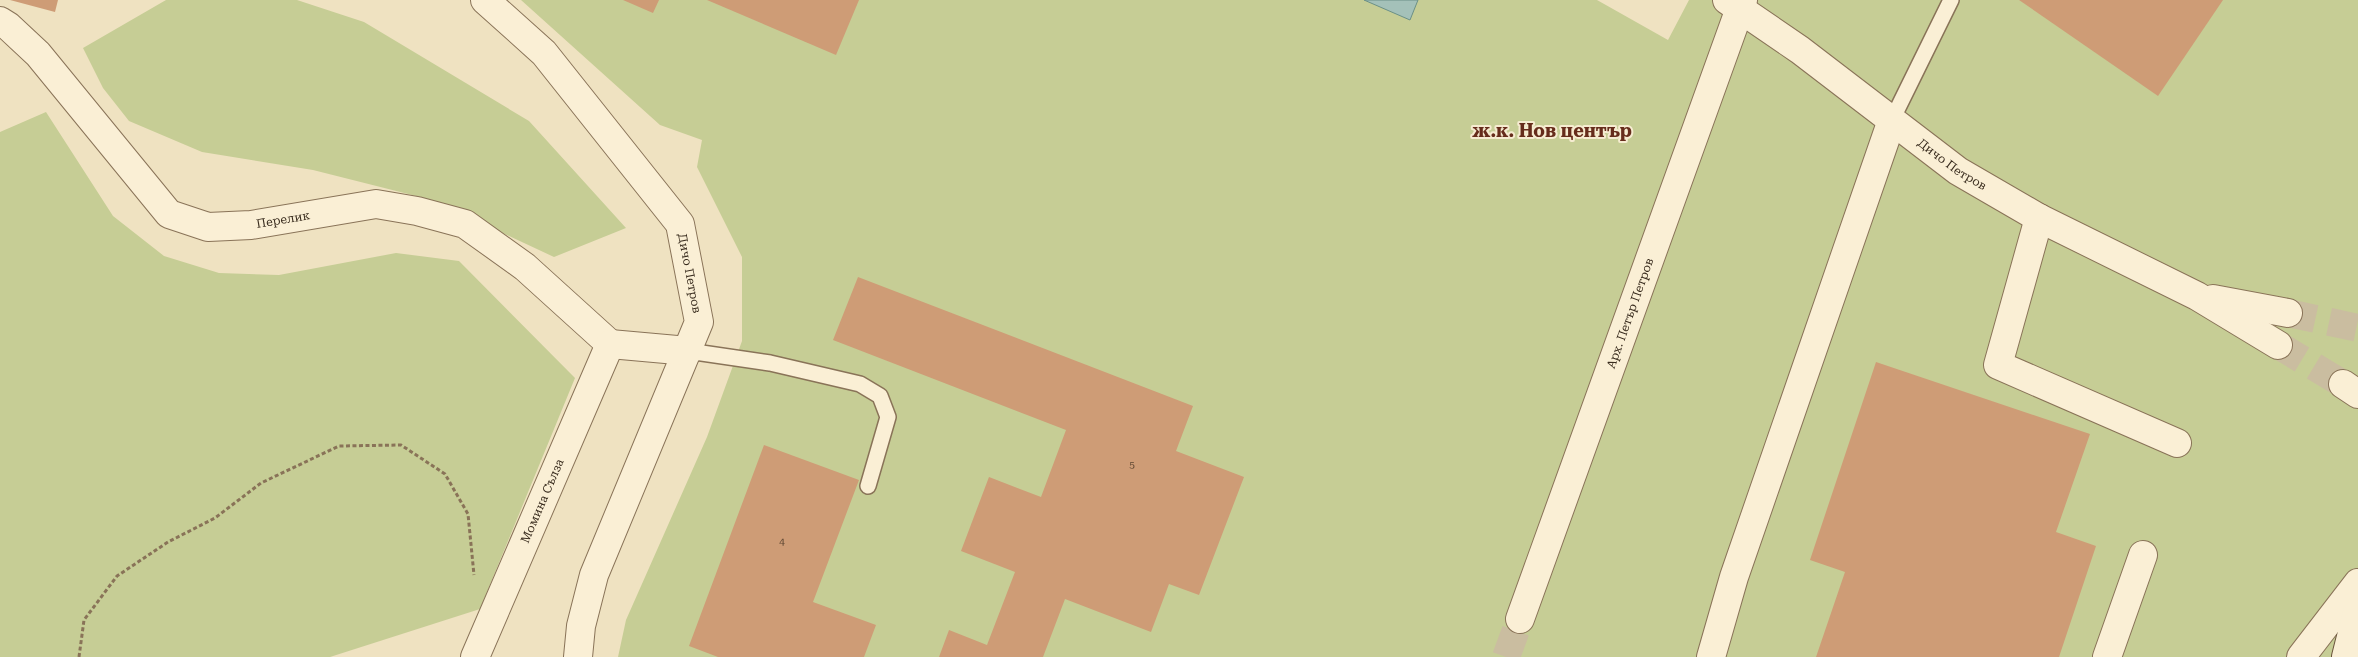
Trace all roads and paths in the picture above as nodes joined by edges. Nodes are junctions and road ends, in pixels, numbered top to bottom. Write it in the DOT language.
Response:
graph roads {
  1 [pos="485,0"];
  2 [pos="1950,0"];
  3 [pos="1737,3"];
  4 [pos="0,21"];
  5 [pos="1892,120"];
  6 [pos="2039,218"];
  7 [pos="2197,296"];
  8 [pos="2288,313"];
  9 [pos="610,344"];
  10 [pos="2278,345"];
  11 [pos="688,351"];
  12 [pos="2178,443"];
  13 [pos="868,486"];
  14 [pos="2143,555"];
  15 [pos="474,579"];
  16 [pos="2358,584"];
  17 [pos="2358,609"];
  18 [pos="1520,619"];
  19 [pos="79,657"];
  20 [pos="475,657"];
  21 [pos="578,657"];
  22 [pos="1711,657"];
  23 [pos="2107,657"];
  24 [pos="2301,657"];
  25 [pos="2346,657"];
  1 -- 11 [label="street, Дичо Петров"];
  2 -- 5 [label="lane"];
  3 -- 5 [label="street, Дичо Петров"];
  3 -- 18 [label="street, Арх. Петър Петров"];
  4 -- 9 [label="street, Перелик"];
  5 -- 6 [label="street, Дичо Петров"];
  5 -- 22 [label="street"];
  6 -- 7 [label="street, Дичо Петров"];
  6 -- 12 [label="street"];
  7 -- 8 [label="street, Дичо Петров"];
  7 -- 10 [label="street, Дичо Петров"];
  9 -- 11 [label="street"];
  9 -- 20 [label="street, Момина Сълза"];
  11 -- 13 [label="lane"];
  11 -- 21 [label="street, Дичо Петров"];
  14 -- 23 [label="street"];
  15 -- 19 [label="path"];
  16 -- 24 [label="street"];
  17 -- 25 [label="street"];
}
